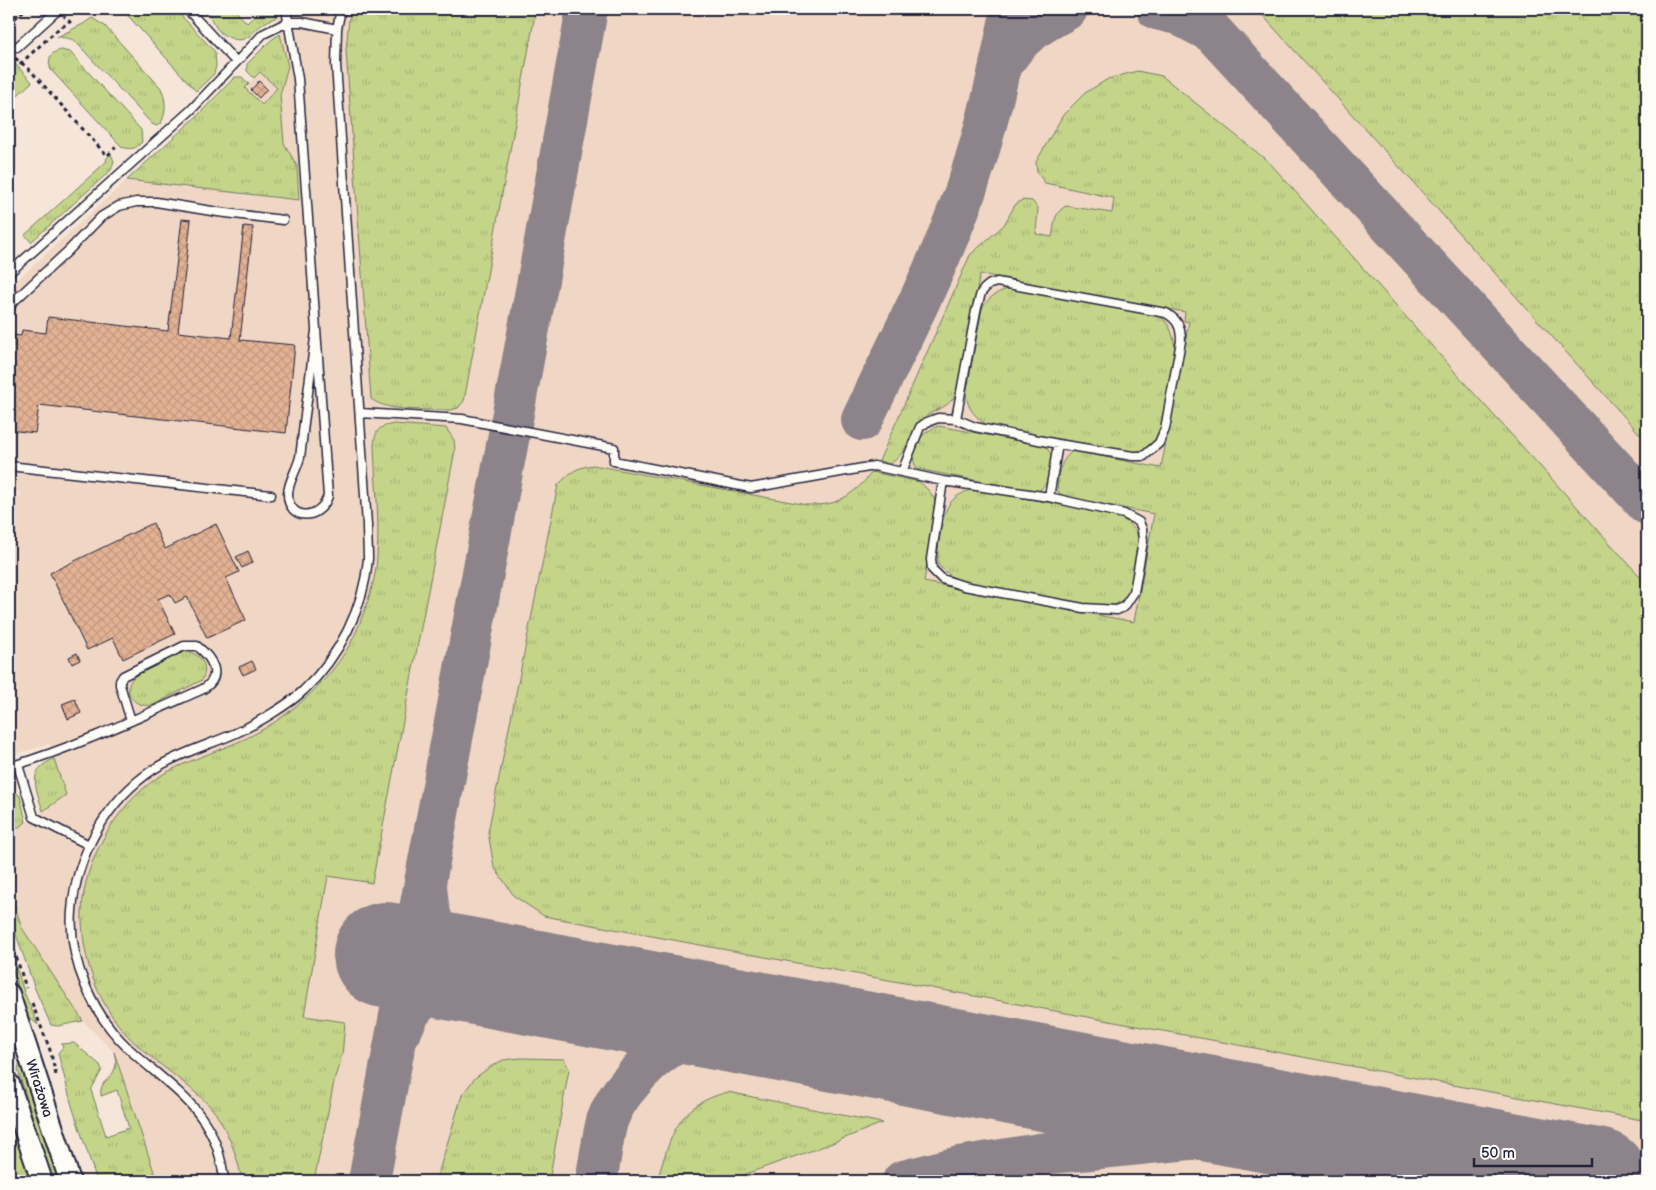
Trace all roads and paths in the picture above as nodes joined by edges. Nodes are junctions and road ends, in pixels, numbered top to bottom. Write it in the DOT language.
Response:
graph roads {
  1 [pos="25,9"];
  2 [pos="59,9"];
  3 [pos="187,9"];
  4 [pos="286,9"];
  5 [pos="341,9"];
  6 [pos="288,22"];
  7 [pos="9,24"];
  8 [pos="337,29"];
  9 [pos="17,47"];
  10 [pos="9,51"];
  11 [pos="236,62"];
  12 [pos="116,147"];
  13 [pos="283,220"];
  14 [pos="9,274"];
  15 [pos="9,309"];
  16 [pos="316,332"];
  17 [pos="360,413"];
  18 [pos="956,419"];
  19 [pos="1058,444"];
  20 [pos="9,466"];
  21 [pos="902,472"];
  22 [pos="943,481"];
  23 [pos="271,495"];
  24 [pos="1049,497"];
  25 [pos="131,721"];
  26 [pos="18,765"];
  27 [pos="9,767"];
  28 [pos="89,845"];
  29 [pos="9,934"];
  30 [pos="18,993"];
  31 [pos="31,999"];
  32 [pos="50,1050"];
  33 [pos="9,1084"];
  34 [pos="42,1181"];
  35 [pos="70,1181"];
  36 [pos="224,1181"];
  1 -- 7 [label="path"];
  2 -- 9 [label="lane"];
  3 -- 11 [label="lane"];
  4 -- 6 [label="lane"];
  5 -- 8 [label="lane"];
  6 -- 8 [label="lane"];
  6 -- 11 [label="lane"];
  6 -- 16 [label="lane"];
  8 -- 17 [label="lane"];
  10 -- 12 [label="path"];
  11 -- 14 [label="lane"];
  13 -- 15 [label="lane"];
  16 -- 16 [label="lane"];
  17 -- 21 [label="lane"];
  17 -- 28 [label="lane"];
  18 -- 19 [label="lane"];
  18 -- 19 [label="lane"];
  18 -- 21 [label="lane"];
  19 -- 24 [label="lane"];
  20 -- 23 [label="lane"];
  21 -- 22 [label="lane"];
  22 -- 24 [label="lane"];
  22 -- 24 [label="lane"];
  25 -- 25 [label="lane"];
  25 -- 26 [label="lane"];
  26 -- 27 [label="lane"];
  26 -- 28 [label="lane"];
  28 -- 36 [label="lane"];
  29 -- 30 [label="path"];
  30 -- 35 [label="main road, Wirażowa"];
  31 -- 32 [label="path"];
  33 -- 34 [label="main road, Wirażowa"];
}
